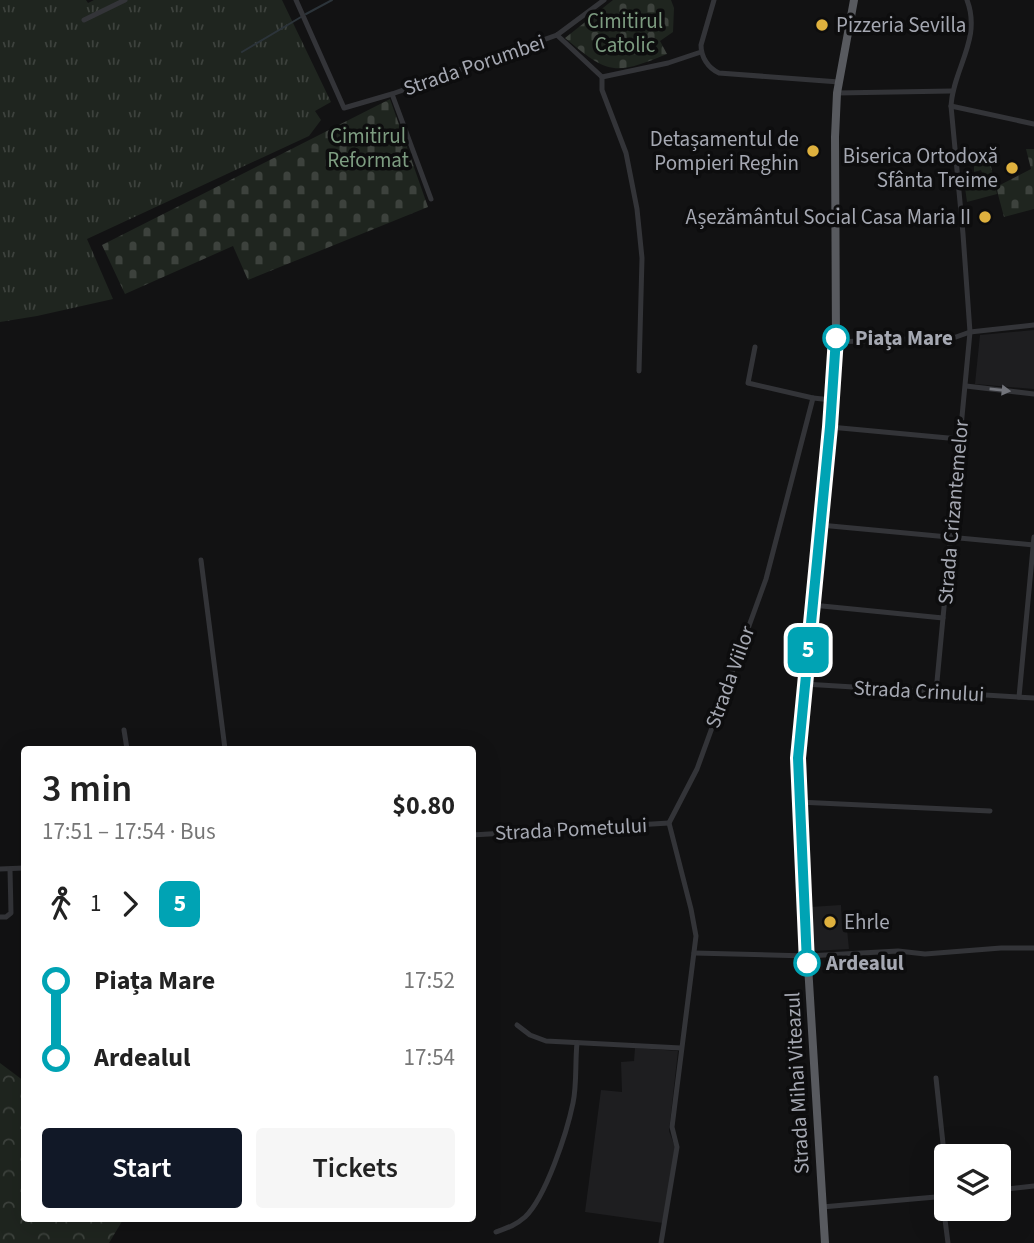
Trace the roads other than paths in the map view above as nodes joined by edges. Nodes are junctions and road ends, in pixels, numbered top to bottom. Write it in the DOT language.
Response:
graph roads {
  1 [pos="125,0"];
  2 [pos="296,0"];
  3 [pos="604,0"];
  4 [pos="714,0"];
  5 [pos="855,0"];
  6 [pos="967,0"];
  7 [pos="84,20"];
  8 [pos="557,35"];
  9 [pos="701,52"];
  10 [pos="602,77"];
  11 [pos="839,82"];
  12 [pos="951,91"];
  13 [pos="837,93"];
  14 [pos="392,94"];
  15 [pos="951,106"];
  16 [pos="1034,124"];
  17 [pos="430,199"];
  18 [pos="1034,325"];
  19 [pos="970,332"];
  20 [pos="836,342"];
  21 [pos="755,347"];
  22 [pos="639,371"];
  23 [pos="966,386"];
  24 [pos="1034,394"];
  25 [pos="813,398"];
  26 [pos="832,401"];
  27 [pos="830,427"];
  28 [pos="959,439"];
  29 [pos="820,525"];
  30 [pos="950,537"];
  31 [pos="1034,537"];
  32 [pos="1034,545"];
  33 [pos="201,560"];
  34 [pos="812,605"];
  35 [pos="943,618"];
  36 [pos="804,684"];
  37 [pos="936,692"];
  38 [pos="1019,696"];
  39 [pos="1034,698"];
  40 [pos="124,730"];
  41 [pos="127,746"];
  42 [pos="225,746"];
  43 [pos="798,802"];
  44 [pos="990,811"];
  45 [pos="669,823"];
  46 [pos="476,835"];
  47 [pos="21,868"];
  48 [pos="0,869"];
  49 [pos="9,869"];
  50 [pos="0,917"];
  51 [pos="1034,948"];
  52 [pos="694,953"];
  53 [pos="807,956"];
  54 [pos="517,1026"];
  55 [pos="577,1043"];
  56 [pos="681,1048"];
  57 [pos="936,1077"];
  58 [pos="943,1144"];
  59 [pos="1034,1186"];
  60 [pos="1011,1189"];
  61 [pos="934,1197"];
  62 [pos="822,1207"];
  63 [pos="946,1221"];
  64 [pos="496,1232"];
  65 [pos="660,1243"];
  66 [pos="825,1243"];
  67 [pos="948,1243"];
  1 -- 7 [label="street"];
  2 -- 14 [label="street, Strada Porumbei"];
  3 -- 8 [label="street, Strada Porumbei"];
  4 -- 9 [label="street"];
  5 -- 11 [label="highway, Strada Mihai Viteazul"];
  6 -- 12 [label="street"];
  8 -- 10 [label="street, Strada Porumbei"];
  8 -- 14 [label="street, Strada Porumbei"];
  9 -- 10 [label="street"];
  9 -- 11 [label="street"];
  10 -- 22 [label="street"];
  11 -- 13 [label="highway, Strada Mihai Viteazul"];
  12 -- 13 [label="street"];
  12 -- 15 [label="street, Strada Crizantemelor"];
  13 -- 20 [label="highway, Strada Mihai Viteazul"];
  14 -- 17 [label="street, Strada Porumbei"];
  15 -- 16 [label="street"];
  15 -- 19 [label="street, Strada Crizantemelor"];
  18 -- 19 [label="street"];
  19 -- 20 [label="street"];
  19 -- 23 [label="street, Strada Crizantemelor"];
  20 -- 26 [label="highway, Strada Mihai Viteazul"];
  21 -- 25 [label="street"];
  23 -- 24 [label="street, one-way"];
  23 -- 28 [label="street, Strada Crizantemelor"];
  25 -- 26 [label="street"];
  25 -- 45 [label="street, Strada Viilor"];
  26 -- 27 [label="highway, Strada Mihai Viteazul"];
  27 -- 28 [label="street"];
  27 -- 29 [label="highway, Strada Mihai Viteazul"];
  28 -- 30 [label="street, Strada Crizantemelor"];
  29 -- 30 [label="street"];
  29 -- 34 [label="highway, Strada Mihai Viteazul"];
  30 -- 32 [label="street"];
  30 -- 35 [label="street, Strada Crizantemelor"];
  31 -- 32 [label="street"];
  32 -- 38 [label="street"];
  33 -- 42 [label="street"];
  34 -- 35 [label="street"];
  34 -- 36 [label="highway, Strada Mihai Viteazul"];
  35 -- 37 [label="street, Strada Crizantemelor"];
  36 -- 37 [label="street, Strada Crinului"];
  36 -- 43 [label="highway, Strada Mihai Viteazul"];
  37 -- 38 [label="street, Strada Crinului"];
  38 -- 39 [label="street, Strada Crinului"];
  40 -- 41 [label="street"];
  43 -- 44 [label="street"];
  43 -- 53 [label="highway, Strada Mihai Viteazul"];
  45 -- 46 [label="street, Strada Pometului"];
  45 -- 52 [label="street"];
  47 -- 49 [label="street"];
  48 -- 49 [label="street"];
  49 -- 50 [label="street"];
  51 -- 53 [label="street"];
  52 -- 53 [label="street"];
  52 -- 56 [label="street"];
  53 -- 62 [label="highway, Strada Mihai Viteazul"];
  54 -- 55 [label="street"];
  55 -- 56 [label="street"];
  55 -- 64 [label="street"];
  56 -- 65 [label="street"];
  57 -- 58 [label="street"];
  59 -- 60 [label="street"];
  61 -- 62 [label="street"];
  62 -- 66 [label="highway, Strada Mihai Viteazul"];
  63 -- 67 [label="street"];
}
